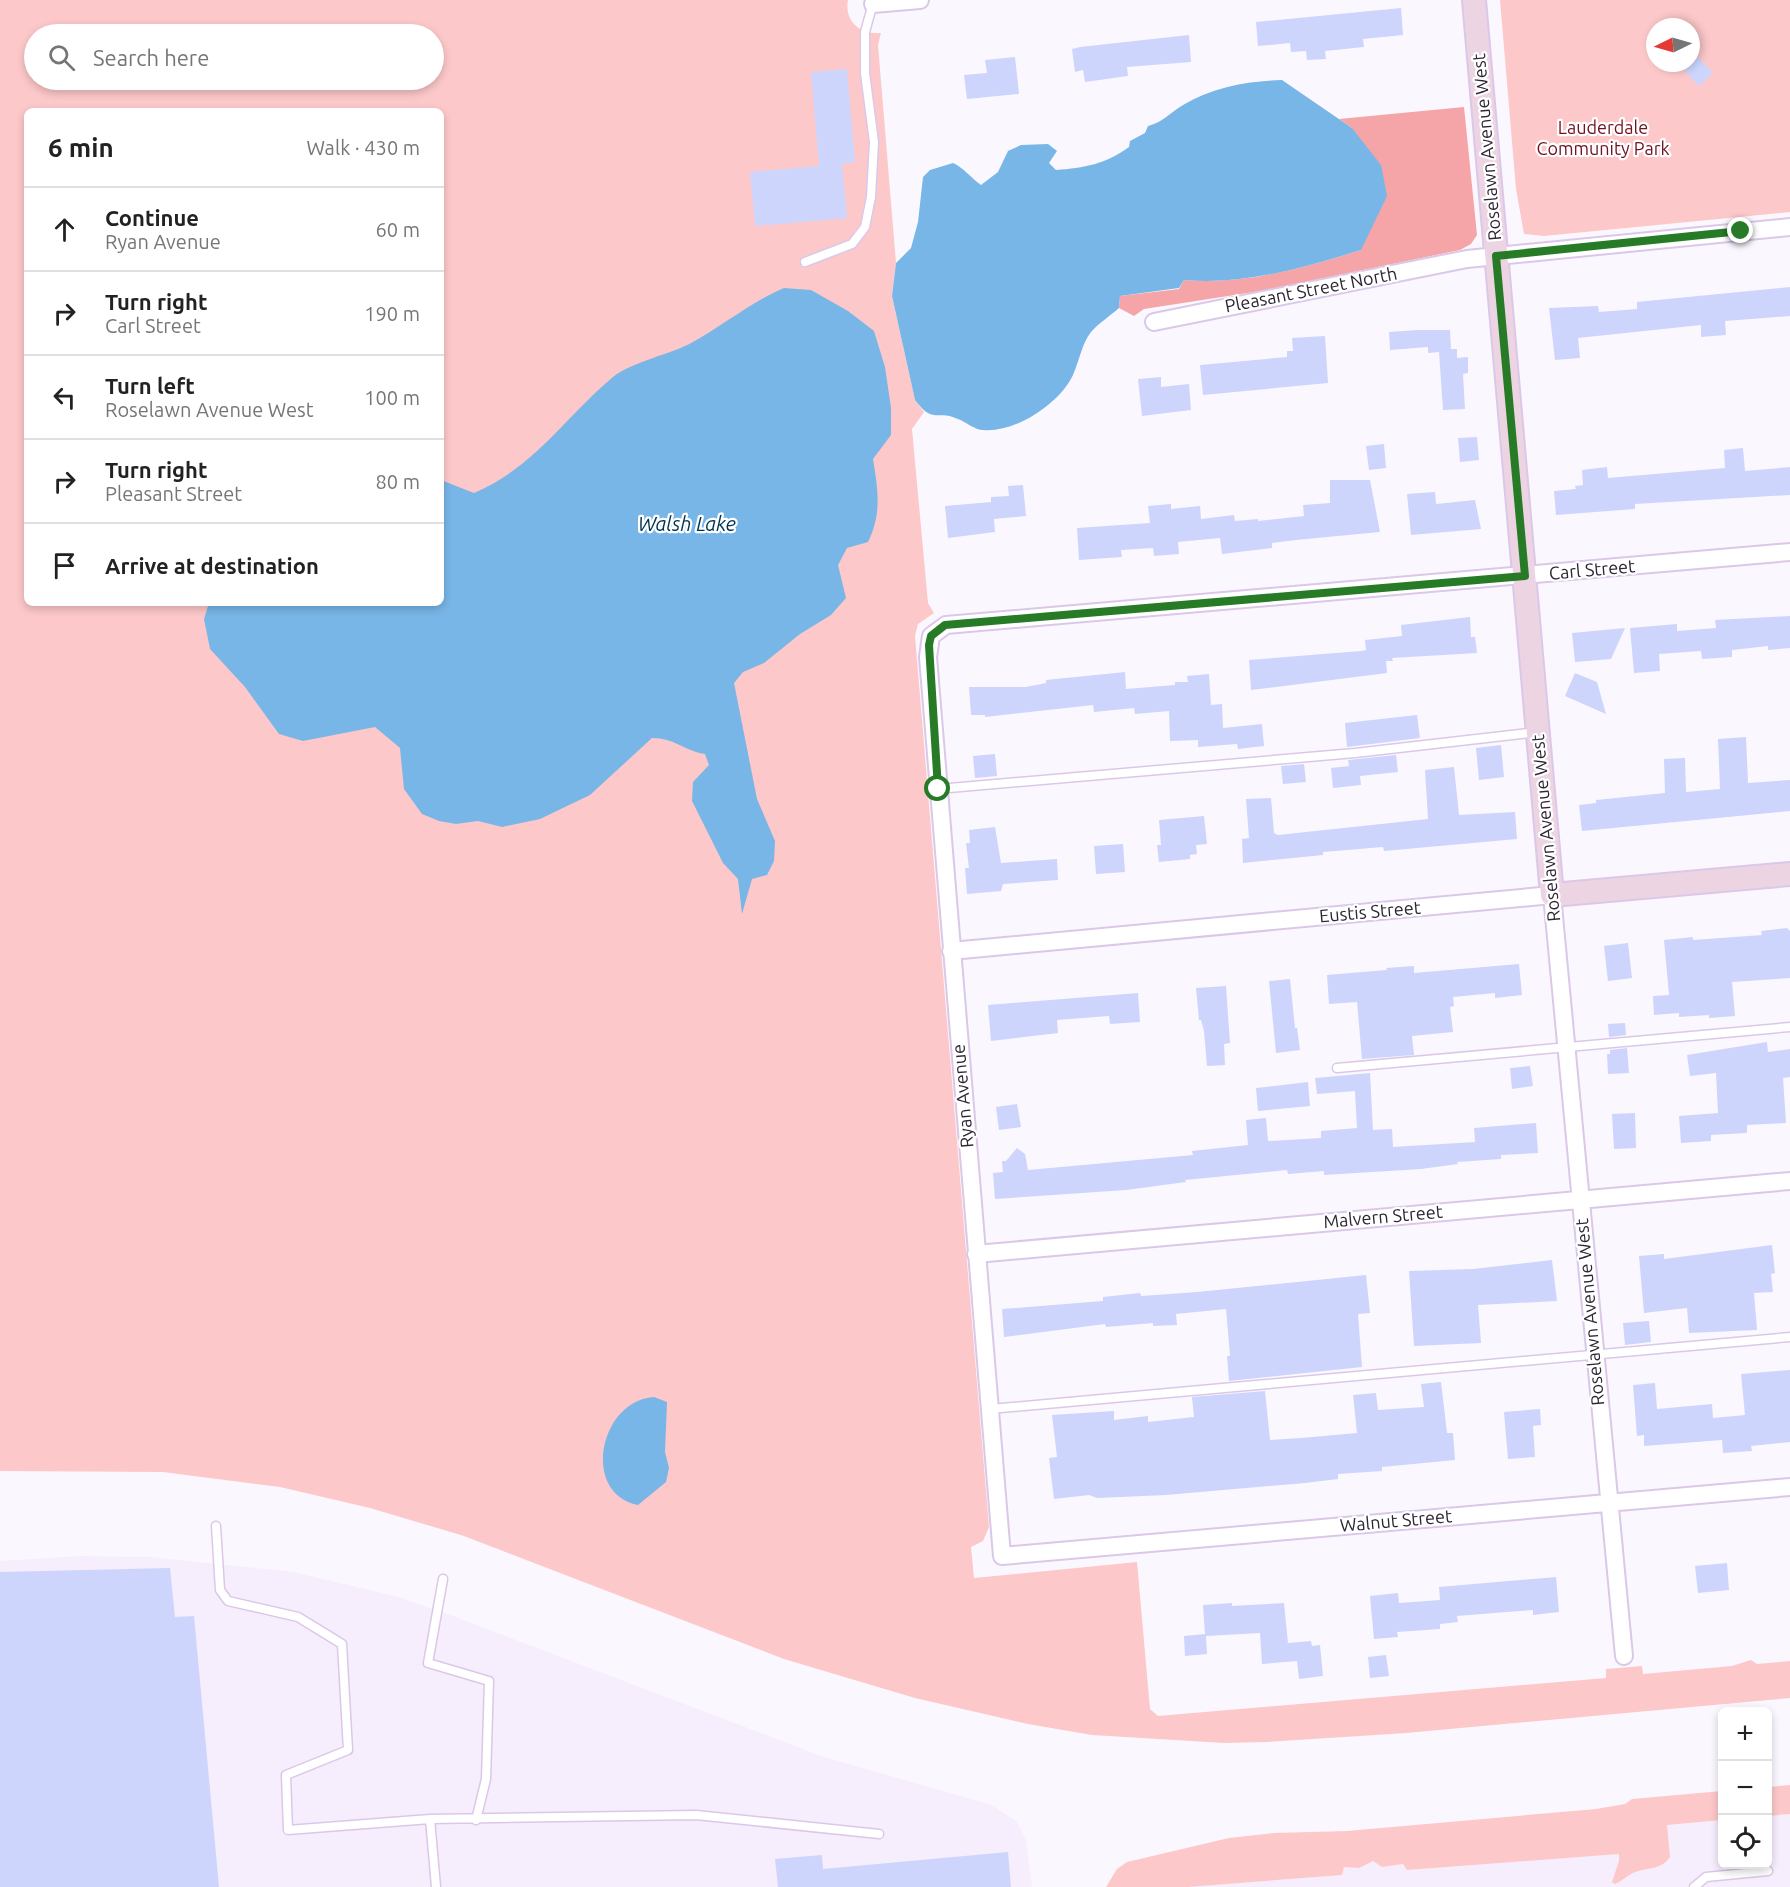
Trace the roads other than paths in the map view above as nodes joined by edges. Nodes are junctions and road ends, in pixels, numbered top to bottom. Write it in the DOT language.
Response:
graph roads {
  1 [pos="920,0"];
  2 [pos="1474,0"];
  3 [pos="873,2"];
  4 [pos="1790,226"];
  5 [pos="1496,256"];
  6 [pos="805,262"];
  7 [pos="1154,322"];
  8 [pos="1790,552"];
  9 [pos="1525,576"];
  10 [pos="931,636"];
  11 [pos="1538,732"];
  12 [pos="938,789"];
  13 [pos="1790,874"];
  14 [pos="1552,896"];
  15 [pos="951,951"];
  16 [pos="1790,1027"];
  17 [pos="1566,1049"];
  18 [pos="1337,1068"];
  19 [pos="1790,1181"];
  20 [pos="1580,1200"];
  21 [pos="976,1254"];
  22 [pos="1790,1337"];
  23 [pos="1594,1355"];
  24 [pos="990,1409"];
  25 [pos="1790,1487"];
  26 [pos="1608,1503"];
  27 [pos="216,1526"];
  28 [pos="1002,1556"];
  29 [pos="443,1579"];
  30 [pos="1624,1656"];
  31 [pos="430,1819"];
  32 [pos="476,1820"];
  33 [pos="879,1834"];
  34 [pos="1768,1871"];
  35 [pos="435,1887"];
  36 [pos="1694,1887"];
  1 -- 3 [label="street"];
  2 -- 5 [label="street, Roselawn Avenue West"];
  3 -- 6 [label="lane"];
  4 -- 5 [label="street, Pleasant Street North"];
  5 -- 7 [label="street, Pleasant Street North"];
  5 -- 9 [label="street, Roselawn Avenue West"];
  8 -- 9 [label="street, Carl Street"];
  9 -- 10 [label="street, Carl Street"];
  9 -- 11 [label="street, Roselawn Avenue West"];
  10 -- 12 [label="street, Ryan Avenue"];
  11 -- 12 [label="lane"];
  11 -- 14 [label="street, Roselawn Avenue West"];
  12 -- 15 [label="street, Ryan Avenue"];
  13 -- 14 [label="street, Eustis Street"];
  14 -- 15 [label="street, Eustis Street"];
  14 -- 17 [label="street, Roselawn Avenue West"];
  15 -- 21 [label="street, Ryan Avenue"];
  16 -- 17 [label="lane"];
  17 -- 18 [label="lane"];
  17 -- 20 [label="street, Roselawn Avenue West"];
  19 -- 20 [label="street, Malvern Street"];
  20 -- 21 [label="street, Malvern Street"];
  20 -- 23 [label="street, Roselawn Avenue West"];
  21 -- 24 [label="street, Ryan Avenue"];
  22 -- 23 [label="lane"];
  23 -- 24 [label="lane"];
  23 -- 26 [label="street, Roselawn Avenue West"];
  24 -- 28 [label="street, Ryan Avenue"];
  25 -- 26 [label="street, Walnut Street"];
  26 -- 28 [label="street, Walnut Street"];
  26 -- 30 [label="street, Roselawn Avenue West"];
  27 -- 31 [label="lane"];
  29 -- 32 [label="lane"];
  31 -- 32 [label="lane"];
  31 -- 35 [label="lane"];
  32 -- 33 [label="lane"];
  34 -- 36 [label="lane"];
}
